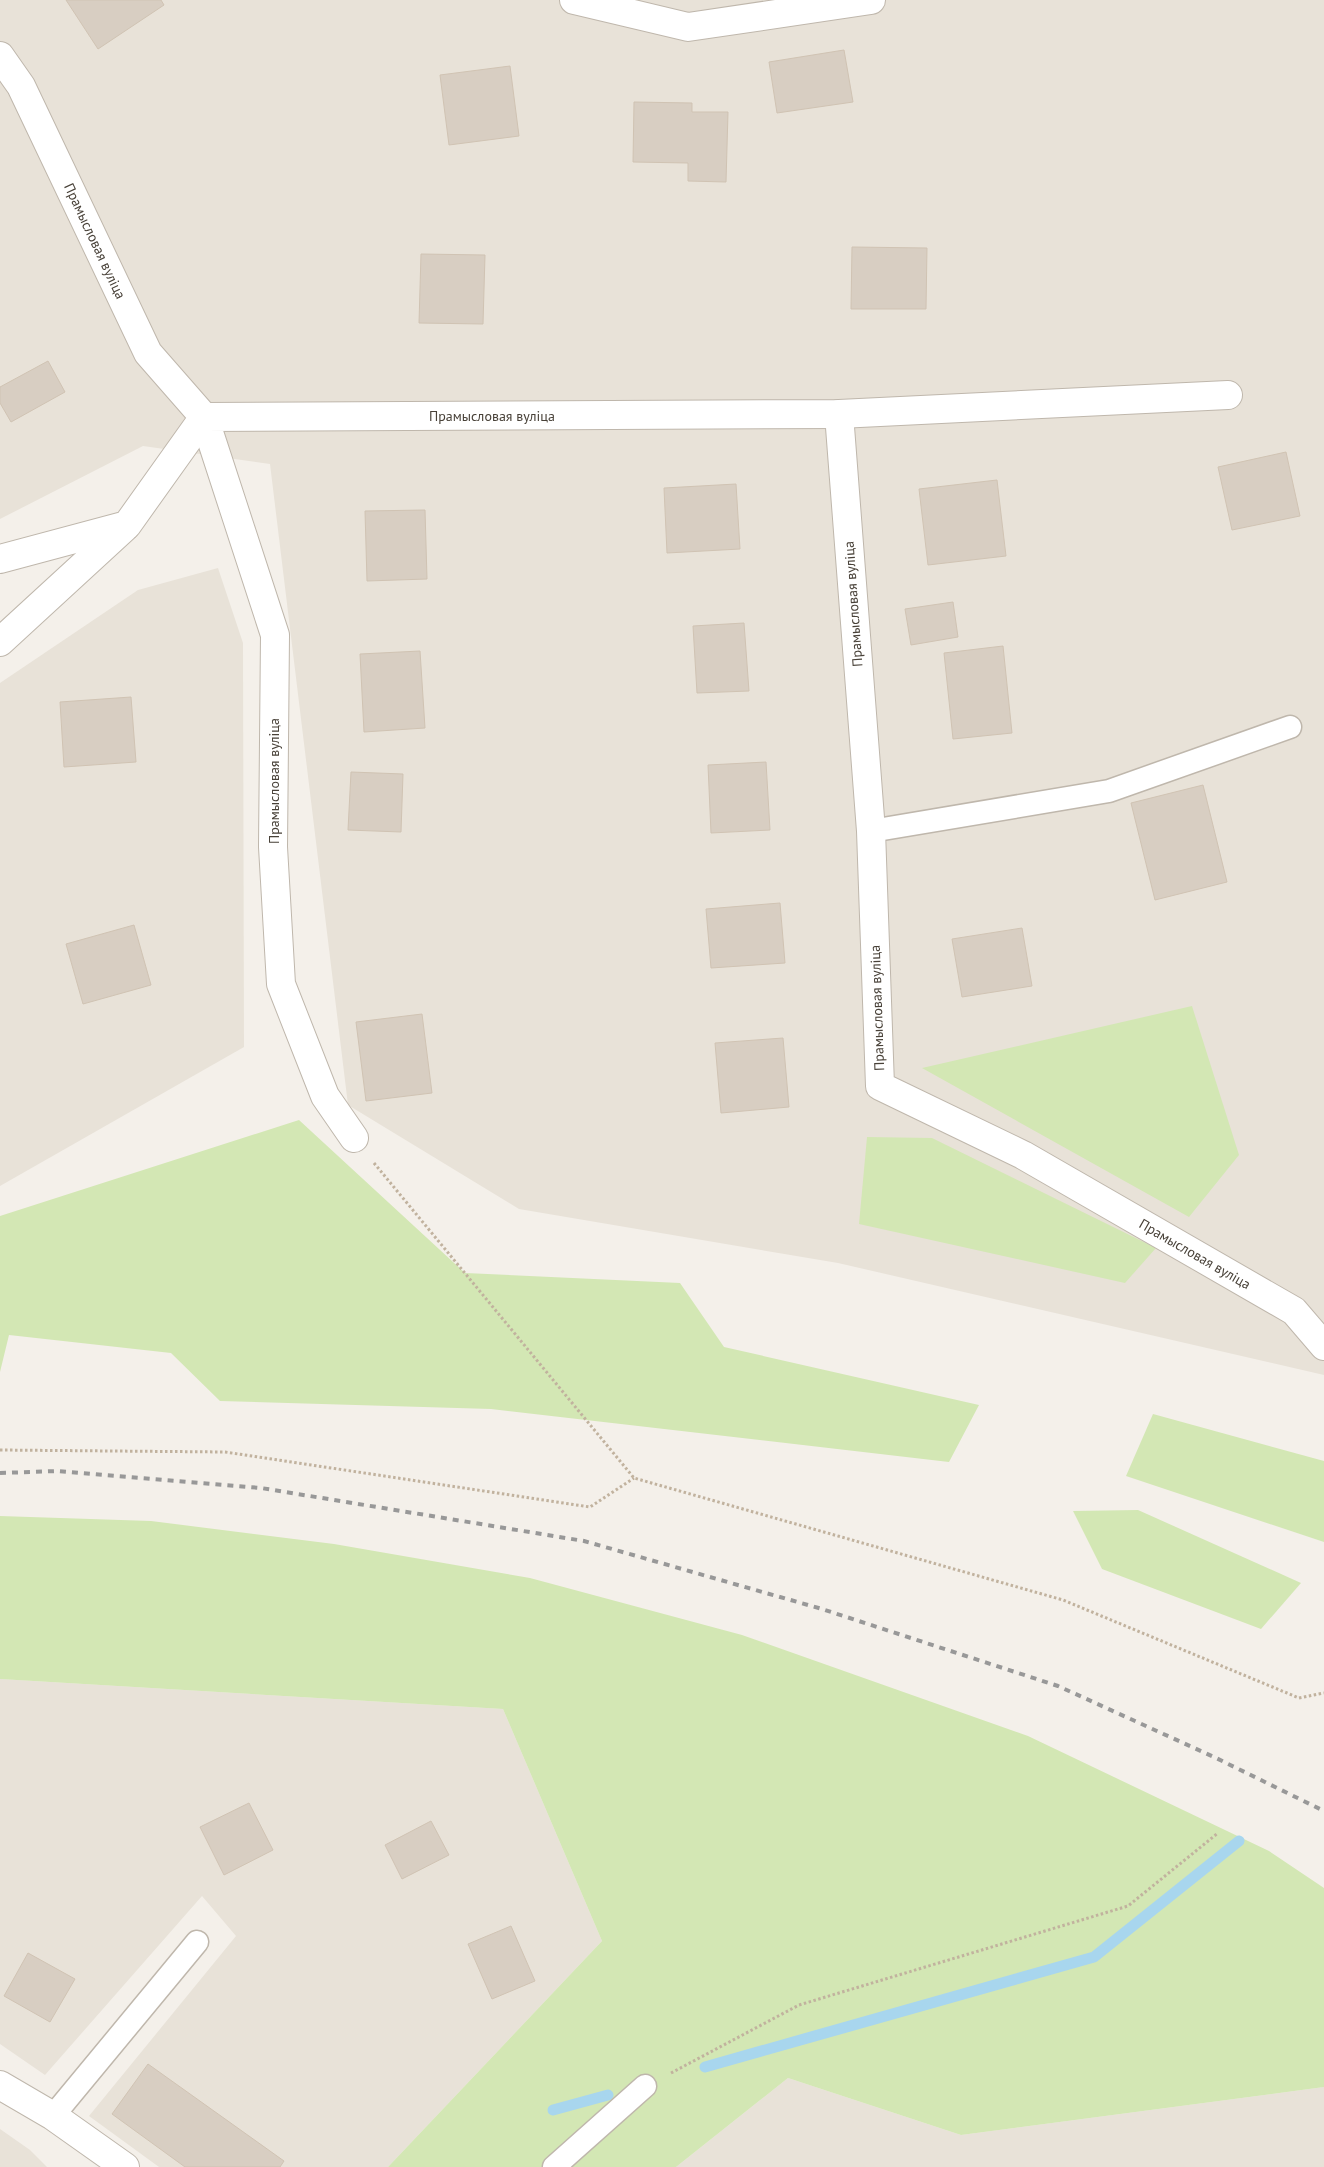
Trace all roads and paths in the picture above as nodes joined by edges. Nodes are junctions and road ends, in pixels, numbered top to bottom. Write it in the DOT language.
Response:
graph roads {
  1 [pos="574,0"];
  2 [pos="872,0"];
  3 [pos="0,56"];
  4 [pos="1228,395"];
  5 [pos="839,414"];
  6 [pos="204,417"];
  7 [pos="127,525"];
  8 [pos="0,559"];
  9 [pos="0,642"];
  10 [pos="1290,727"];
  11 [pos="871,831"];
  12 [pos="354,1138"];
  13 [pos="1324,1346"];
  14 [pos="0,1450"];
  15 [pos="634,1478"];
  16 [pos="1324,1693"];
  17 [pos="1218,1833"];
  18 [pos="197,1942"];
  19 [pos="0,2085"];
  20 [pos="645,2086"];
  21 [pos="53,2116"];
  22 [pos="125,2167"];
  23 [pos="554,2167"];
  1 -- 2 [label="street"];
  3 -- 6 [label="street, Прамысловая вуліца"];
  4 -- 5 [label="street, Прамысловая вуліца"];
  5 -- 6 [label="street, Прамысловая вуліца"];
  5 -- 11 [label="street, Прамысловая вуліца"];
  6 -- 7 [label="street"];
  6 -- 12 [label="street, Прамысловая вуліца"];
  7 -- 8 [label="street"];
  7 -- 9 [label="street"];
  10 -- 11 [label="lane"];
  11 -- 13 [label="street, Прамысловая вуліца"];
  12 -- 15 [label="path"];
  14 -- 15 [label="path"];
  15 -- 16 [label="path"];
  17 -- 20 [label="path"];
  18 -- 21 [label="lane"];
  19 -- 21 [label="street"];
  20 -- 23 [label="lane"];
  21 -- 22 [label="street"];
}
